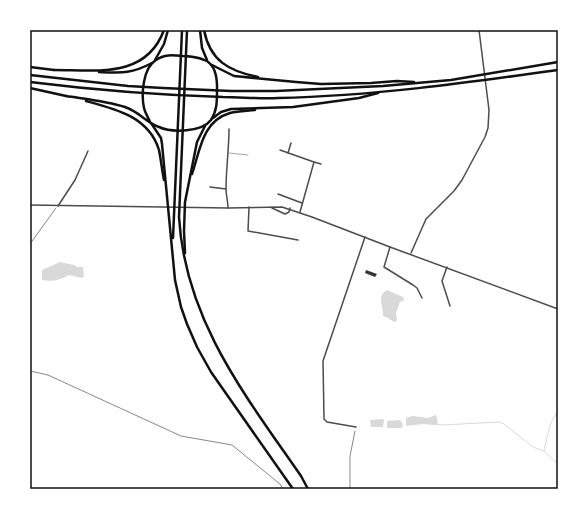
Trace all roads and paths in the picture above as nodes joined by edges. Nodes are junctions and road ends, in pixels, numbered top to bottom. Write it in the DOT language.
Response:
graph roads {
  1 [pos="164,30"];
  2 [pos="168,30"];
  3 [pos="182,30"];
  4 [pos="187,30"];
  5 [pos="200,30"];
  6 [pos="204,30"];
  7 [pos="479,30"];
  8 [pos="154,62"];
  9 [pos="558,62"];
  10 [pos="210,63"];
  11 [pos="30,67"];
  12 [pos="54,70"];
  13 [pos="558,70"];
  14 [pos="30,76"];
  15 [pos="270,80"];
  16 [pos="30,82"];
  17 [pos="424,82"];
  18 [pos="30,88"];
  19 [pos="385,92"];
  20 [pos="66,96"];
  21 [pos="268,108"];
  22 [pos="211,120"];
  23 [pos="151,122"];
  24 [pos="206,124"];
  25 [pos="229,129"];
  26 [pos="291,143"];
  27 [pos="280,150"];
  28 [pos="88,151"];
  29 [pos="229,153"];
  30 [pos="288,153"];
  31 [pos="248,155"];
  32 [pos="314,162"];
  33 [pos="321,164"];
  34 [pos="188,186"];
  35 [pos="210,188"];
  36 [pos="226,189"];
  37 [pos="278,194"];
  38 [pos="168,202"];
  39 [pos="302,203"];
  40 [pos="30,205"];
  41 [pos="58,206"];
  42 [pos="272,206"];
  43 [pos="249,207"];
  44 [pos="228,208"];
  45 [pos="290,208"];
  46 [pos="300,212"];
  47 [pos="365,237"];
  48 [pos="298,240"];
  49 [pos="30,244"];
  50 [pos="390,247"];
  51 [pos="172,253"];
  52 [pos="410,254"];
  53 [pos="186,264"];
  54 [pos="446,268"];
  55 [pos="422,298"];
  56 [pos="450,306"];
  57 [pos="558,308"];
  58 [pos="30,371"];
  59 [pos="356,428"];
  60 [pos="284,489"];
  61 [pos="293,489"];
  62 [pos="308,489"];
  63 [pos="350,489"];
  1 -- 12 [label="highway"];
  2 -- 8 [label="highway"];
  3 -- 51 [label="highway"];
  4 -- 53 [label="highway"];
  5 -- 10 [label="highway"];
  6 -- 15 [label="highway"];
  7 -- 52 [label="street"];
  8 -- 10 [label="highway"];
  8 -- 12 [label="highway"];
  8 -- 23 [label="highway"];
  9 -- 17 [label="highway"];
  10 -- 15 [label="highway"];
  10 -- 22 [label="highway"];
  11 -- 12 [label="highway"];
  13 -- 19 [label="highway"];
  14 -- 17 [label="highway"];
  15 -- 17 [label="highway"];
  16 -- 19 [label="highway"];
  18 -- 20 [label="highway"];
  19 -- 21 [label="highway"];
  20 -- 23 [label="highway"];
  20 -- 38 [label="highway"];
  21 -- 22 [label="highway"];
  21 -- 34 [label="highway"];
  22 -- 24 [label="highway"];
  23 -- 24 [label="highway"];
  23 -- 38 [label="highway"];
  24 -- 34 [label="highway"];
  25 -- 29 [label="street"];
  26 -- 30 [label="street"];
  27 -- 30 [label="street"];
  28 -- 41 [label="street"];
  29 -- 31 [label="lane"];
  29 -- 36 [label="street"];
  30 -- 32 [label="street"];
  32 -- 33 [label="street"];
  32 -- 39 [label="street"];
  34 -- 53 [label="highway"];
  35 -- 36 [label="street"];
  36 -- 44 [label="street"];
  37 -- 39 [label="street"];
  38 -- 51 [label="highway"];
  39 -- 46 [label="street"];
  40 -- 41 [label="street"];
  41 -- 44 [label="street"];
  41 -- 49 [label="path"];
  42 -- 43 [label="street"];
  42 -- 45 [label="street"];
  42 -- 45 [label="street"];
  43 -- 44 [label="street"];
  43 -- 48 [label="street"];
  45 -- 46 [label="street"];
  46 -- 47 [label="street"];
  47 -- 50 [label="street"];
  47 -- 59 [label="street"];
  50 -- 52 [label="street"];
  50 -- 55 [label="street"];
  51 -- 61 [label="highway"];
  52 -- 54 [label="street"];
  53 -- 62 [label="highway"];
  54 -- 56 [label="street"];
  54 -- 57 [label="street"];
  58 -- 60 [label="path"];
  59 -- 63 [label="path"];
}
